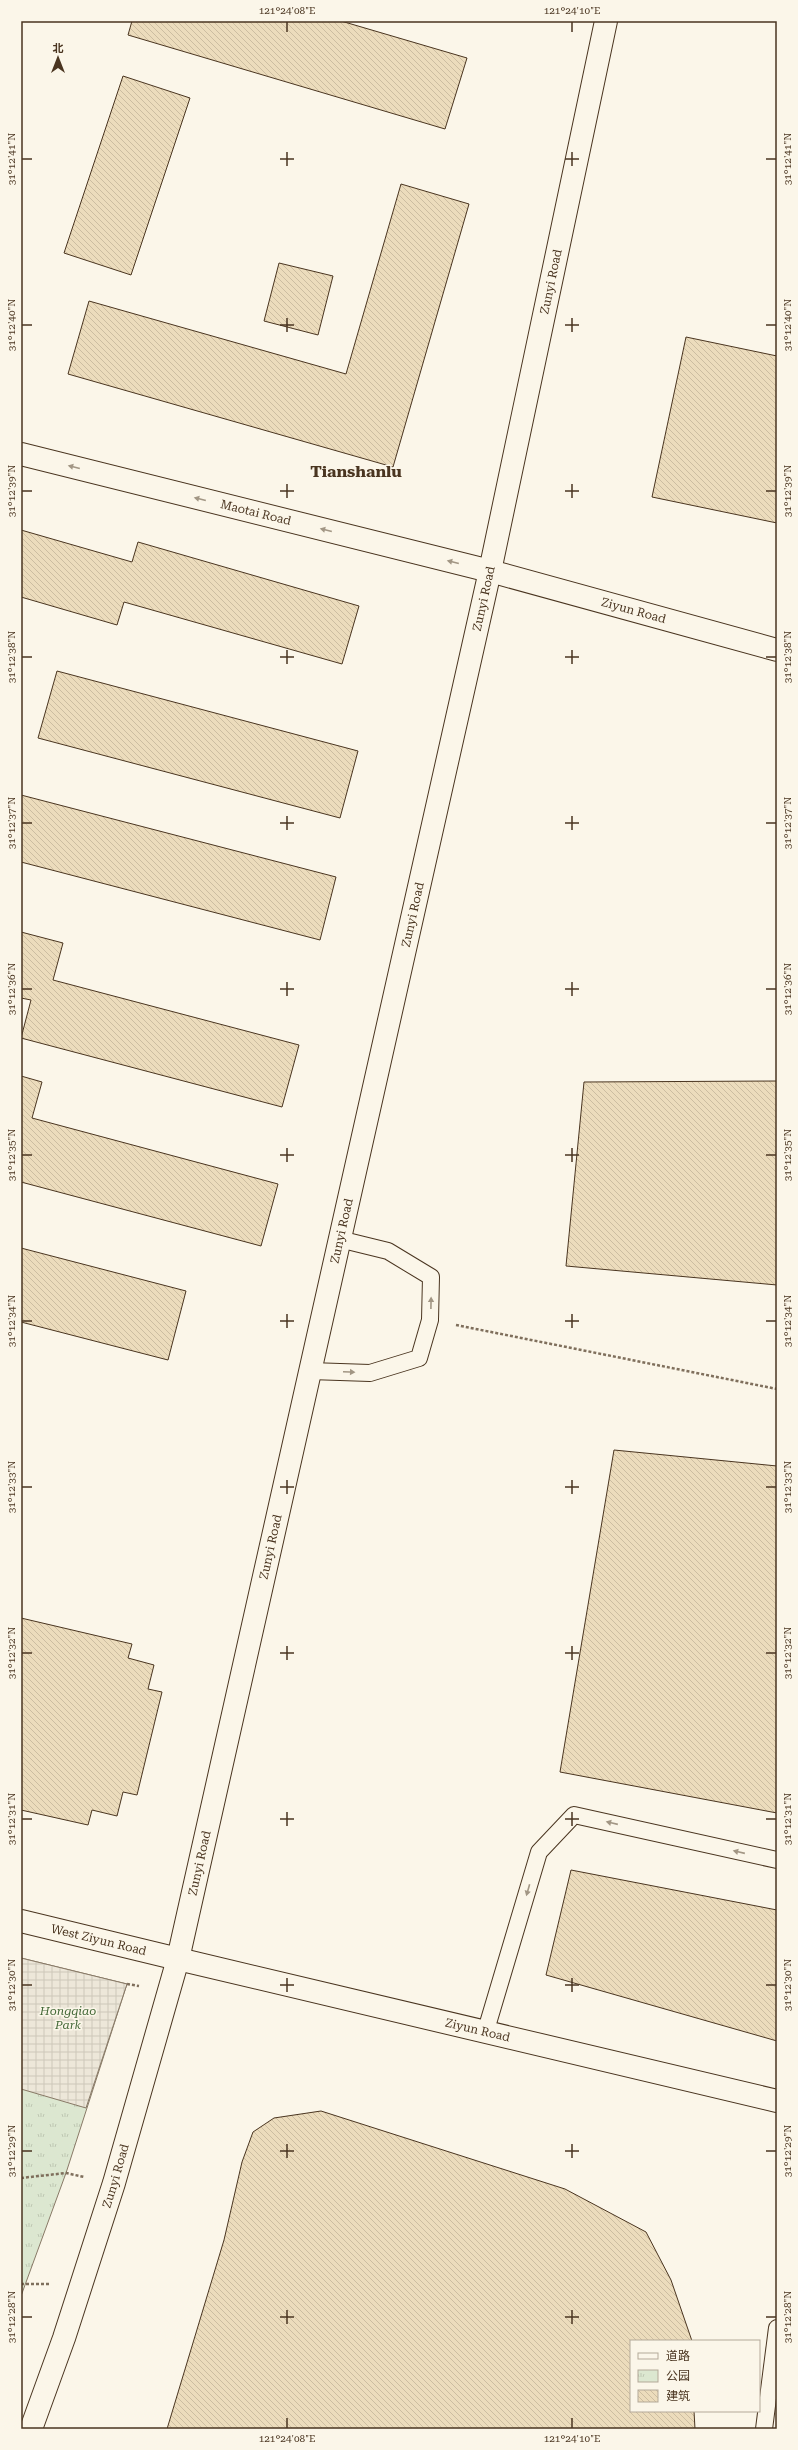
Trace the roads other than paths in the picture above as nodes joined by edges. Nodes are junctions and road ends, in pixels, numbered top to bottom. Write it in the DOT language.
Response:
graph roads {
  1 [pos="606,21"];
  2 [pos="21,454"];
  3 [pos="490,571"];
  4 [pos="777,650"];
  5 [pos="339,1239"];
  6 [pos="310,1371"];
  7 [pos="777,1860"];
  8 [pos="21,1921"];
  9 [pos="178,1959"];
  10 [pos="486,2030"];
  11 [pos="777,2101"];
  12 [pos="777,2328"];
  13 [pos="31,2429"];
  14 [pos="764,2429"];
  1 -- 3 [label="street, Zunyi Road"];
  3 -- 2 [label="street, Maotai Road, one-way"];
  3 -- 4 [label="street, Ziyun Road"];
  3 -- 5 [label="street, Zunyi Road"];
  5 -- 6 [label="street, Zunyi Road"];
  6 -- 5 [label="lane, one-way"];
  6 -- 9 [label="street, Zunyi Road"];
  7 -- 10 [label="lane, one-way"];
  8 -- 9 [label="street, West Ziyun Road"];
  9 -- 10 [label="street, Ziyun Road"];
  9 -- 13 [label="street, Zunyi Road"];
  10 -- 11 [label="street, Ziyun Road"];
  12 -- 14 [label="lane"];
}
